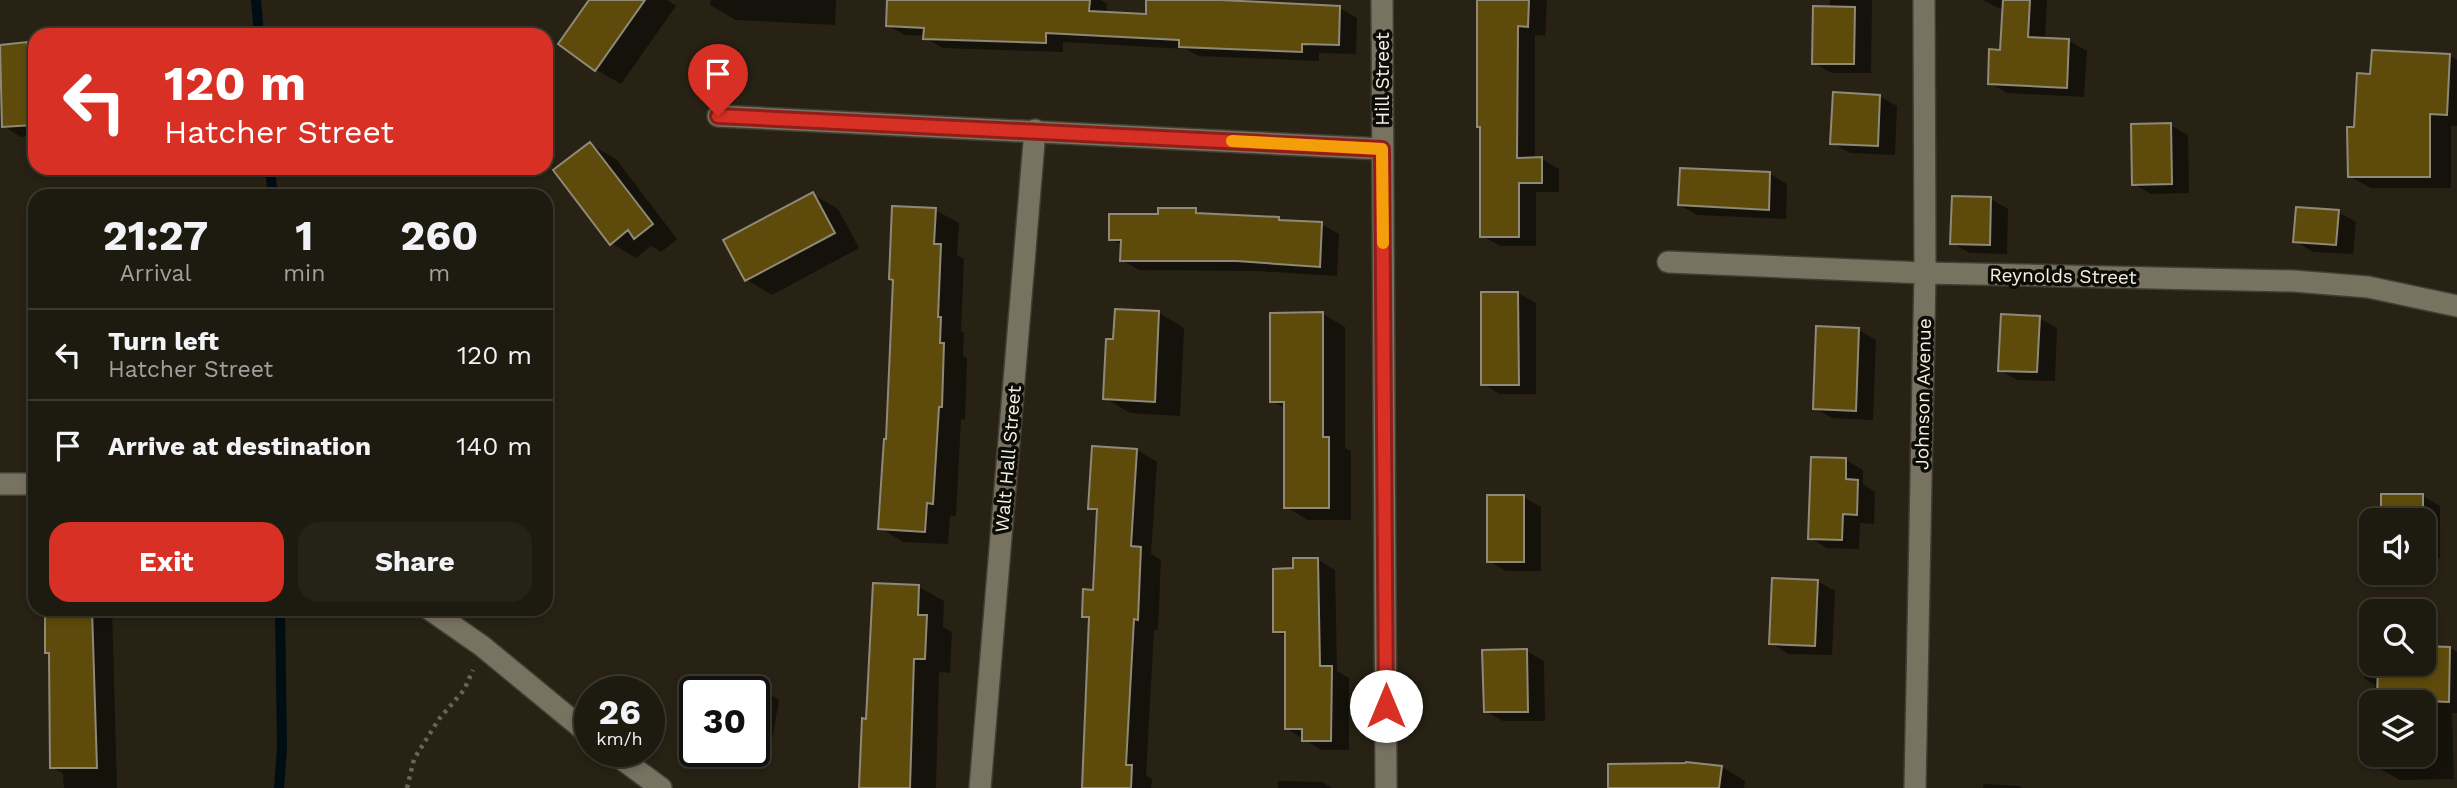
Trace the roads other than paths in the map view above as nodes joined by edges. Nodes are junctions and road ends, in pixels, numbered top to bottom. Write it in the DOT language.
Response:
graph roads {
  1 [pos="1382,0"];
  2 [pos="1924,0"];
  3 [pos="718,116"];
  4 [pos="1035,130"];
  5 [pos="1382,149"];
  6 [pos="1668,262"];
  7 [pos="1925,274"];
  8 [pos="2457,306"];
  9 [pos="0,484"];
  10 [pos="28,484"];
  11 [pos="439,616"];
  12 [pos="574,722"];
  13 [pos="633,767"];
  14 [pos="661,788"];
  15 [pos="981,788"];
  16 [pos="1386,788"];
  17 [pos="1915,788"];
  1 -- 5 [label="street, Hill Street"];
  2 -- 7 [label="street, Johnson Avenue"];
  3 -- 4 [label="street"];
  4 -- 5 [label="street"];
  4 -- 15 [label="street, Walt Hall Street"];
  5 -- 16 [label="street, Hill Street"];
  6 -- 7 [label="street, Reynolds Street"];
  7 -- 8 [label="street, Reynolds Street"];
  7 -- 17 [label="street, Johnson Avenue"];
  9 -- 10 [label="street"];
  11 -- 12 [label="street"];
  13 -- 14 [label="street"];
}
